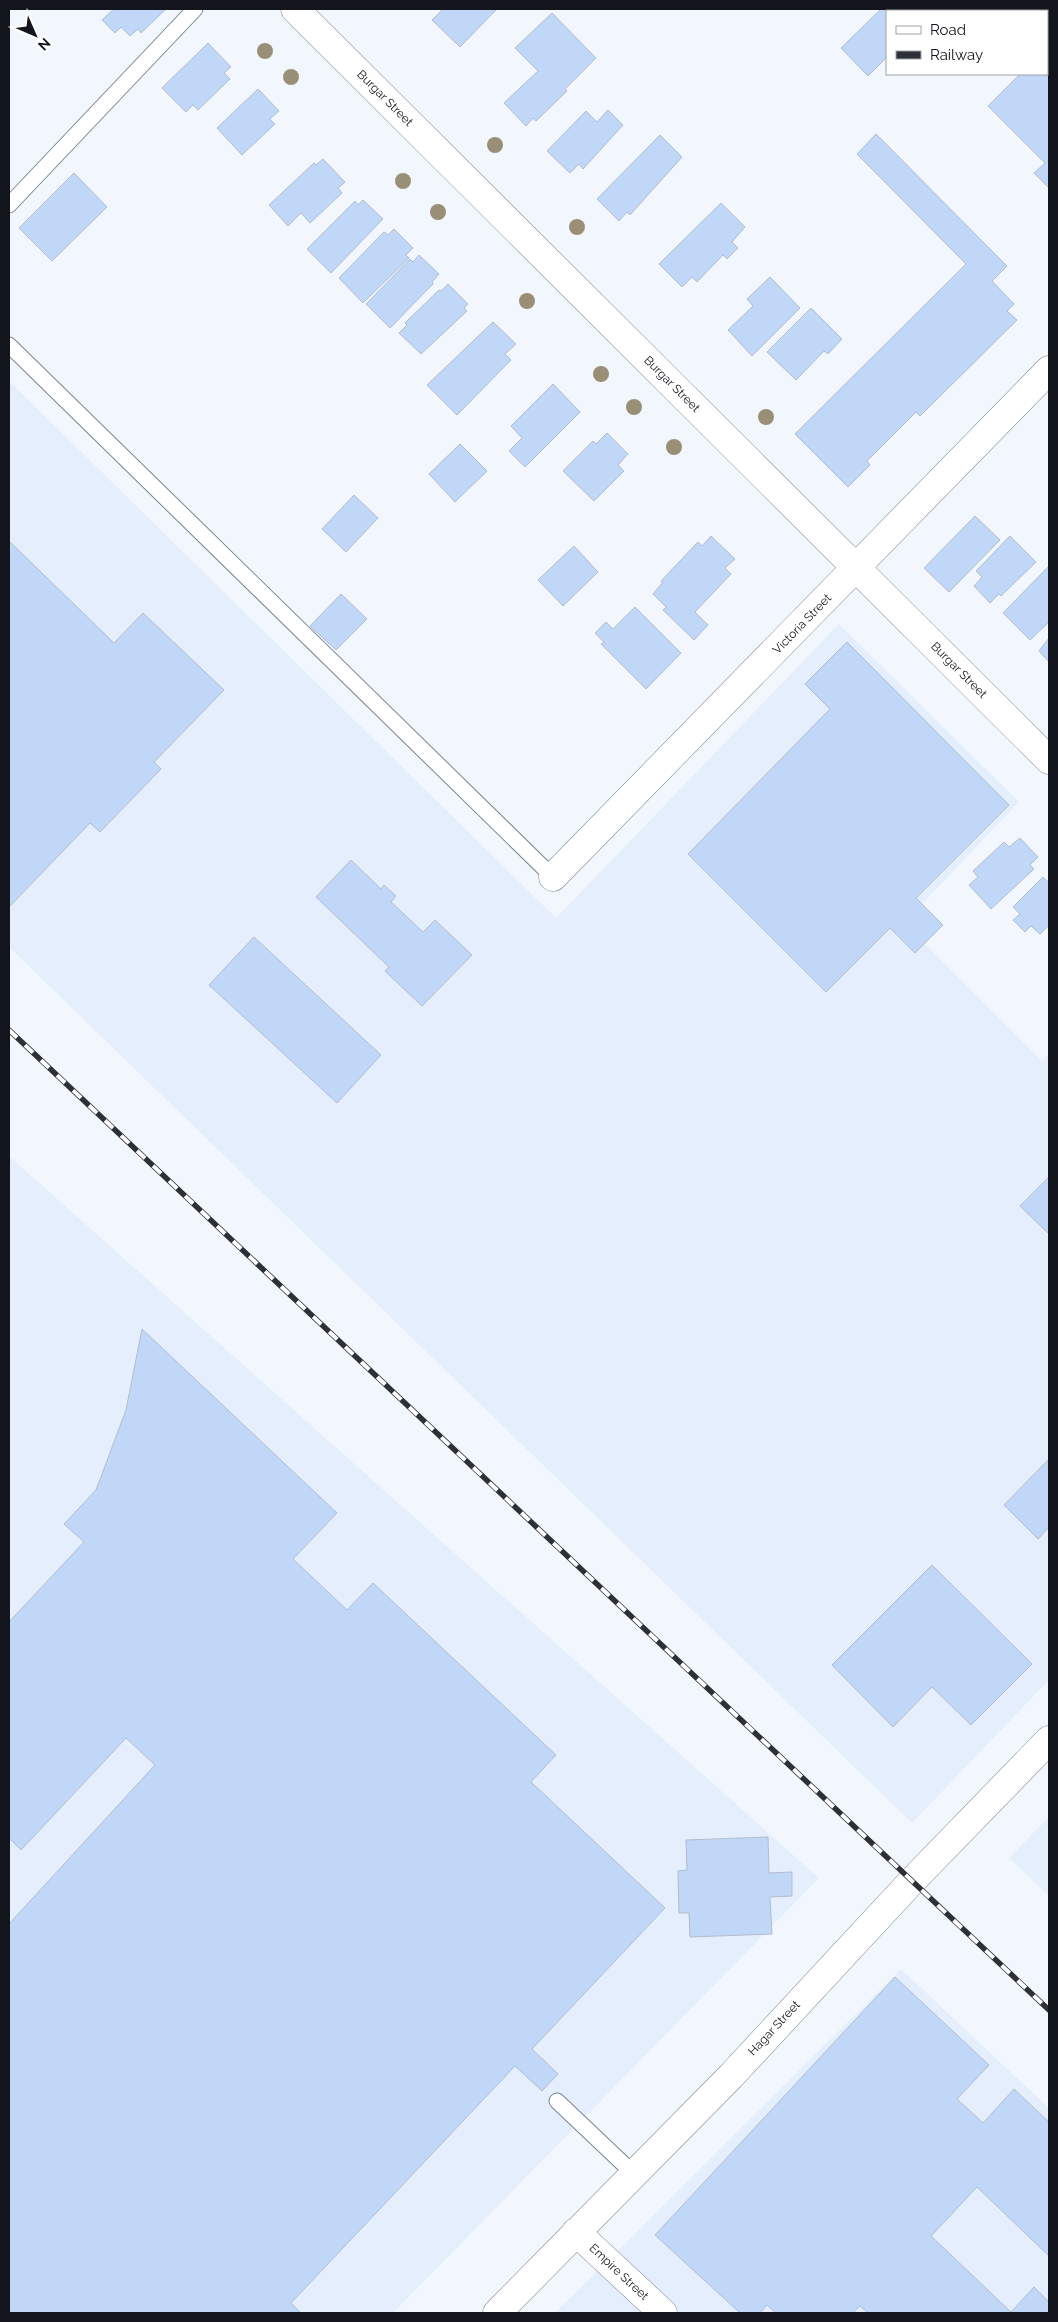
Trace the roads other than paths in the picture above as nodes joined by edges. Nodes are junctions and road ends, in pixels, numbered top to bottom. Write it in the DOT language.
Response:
graph roads {
  1 [pos="195,9"];
  2 [pos="295,9"];
  3 [pos="9,205"];
  4 [pos="9,344"];
  5 [pos="1049,370"];
  6 [pos="857,567"];
  7 [pos="1049,760"];
  8 [pos="553,877"];
  9 [pos="1049,1740"];
  10 [pos="557,2101"];
  11 [pos="634,2174"];
  12 [pos="576,2232"];
  13 [pos="497,2313"];
  14 [pos="662,2313"];
  1 -- 3 [label="lane"];
  2 -- 6 [label="street, Burgar Street"];
  4 -- 8 [label="lane"];
  5 -- 6 [label="street, Victoria Street"];
  6 -- 7 [label="street, Burgar Street"];
  6 -- 8 [label="street, Victoria Street"];
  9 -- 11 [label="street, Hagar Street"];
  10 -- 11 [label="lane"];
  11 -- 12 [label="street, Hagar Street"];
  12 -- 13 [label="street, Hagar Street"];
  12 -- 14 [label="street, Empire Street"];
}
